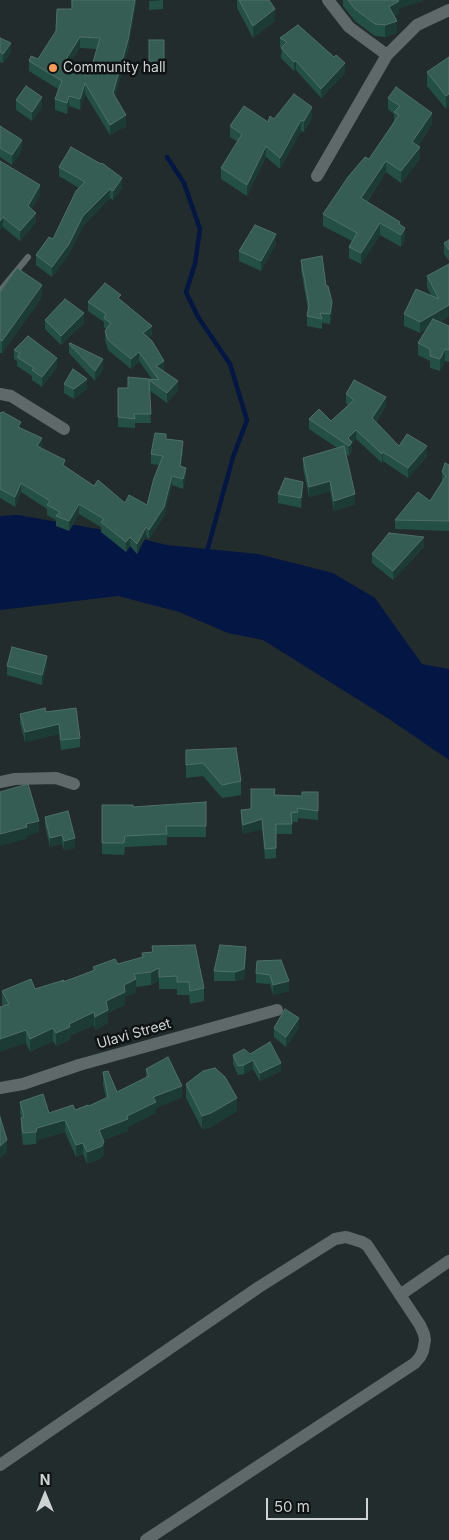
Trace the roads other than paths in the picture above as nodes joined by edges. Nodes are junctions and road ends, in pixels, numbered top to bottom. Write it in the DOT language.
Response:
graph roads {
  1 [pos="328,0"];
  2 [pos="449,10"];
  3 [pos="387,55"];
  4 [pos="317,176"];
  5 [pos="28,257"];
  6 [pos="0,291"];
  7 [pos="0,394"];
  8 [pos="64,429"];
  9 [pos="0,782"];
  10 [pos="74,784"];
  11 [pos="277,1010"];
  12 [pos="0,1088"];
  13 [pos="449,1262"];
  14 [pos="400,1295"];
  15 [pos="0,1465"];
  16 [pos="146,1540"];
  1 -- 3 [label="street"];
  2 -- 3 [label="street"];
  3 -- 4 [label="street"];
  5 -- 6 [label="lane"];
  7 -- 8 [label="street"];
  9 -- 10 [label="street"];
  11 -- 12 [label="street, Ulavi Street"];
  13 -- 14 [label="street"];
  14 -- 15 [label="street"];
  14 -- 16 [label="street"];
}
